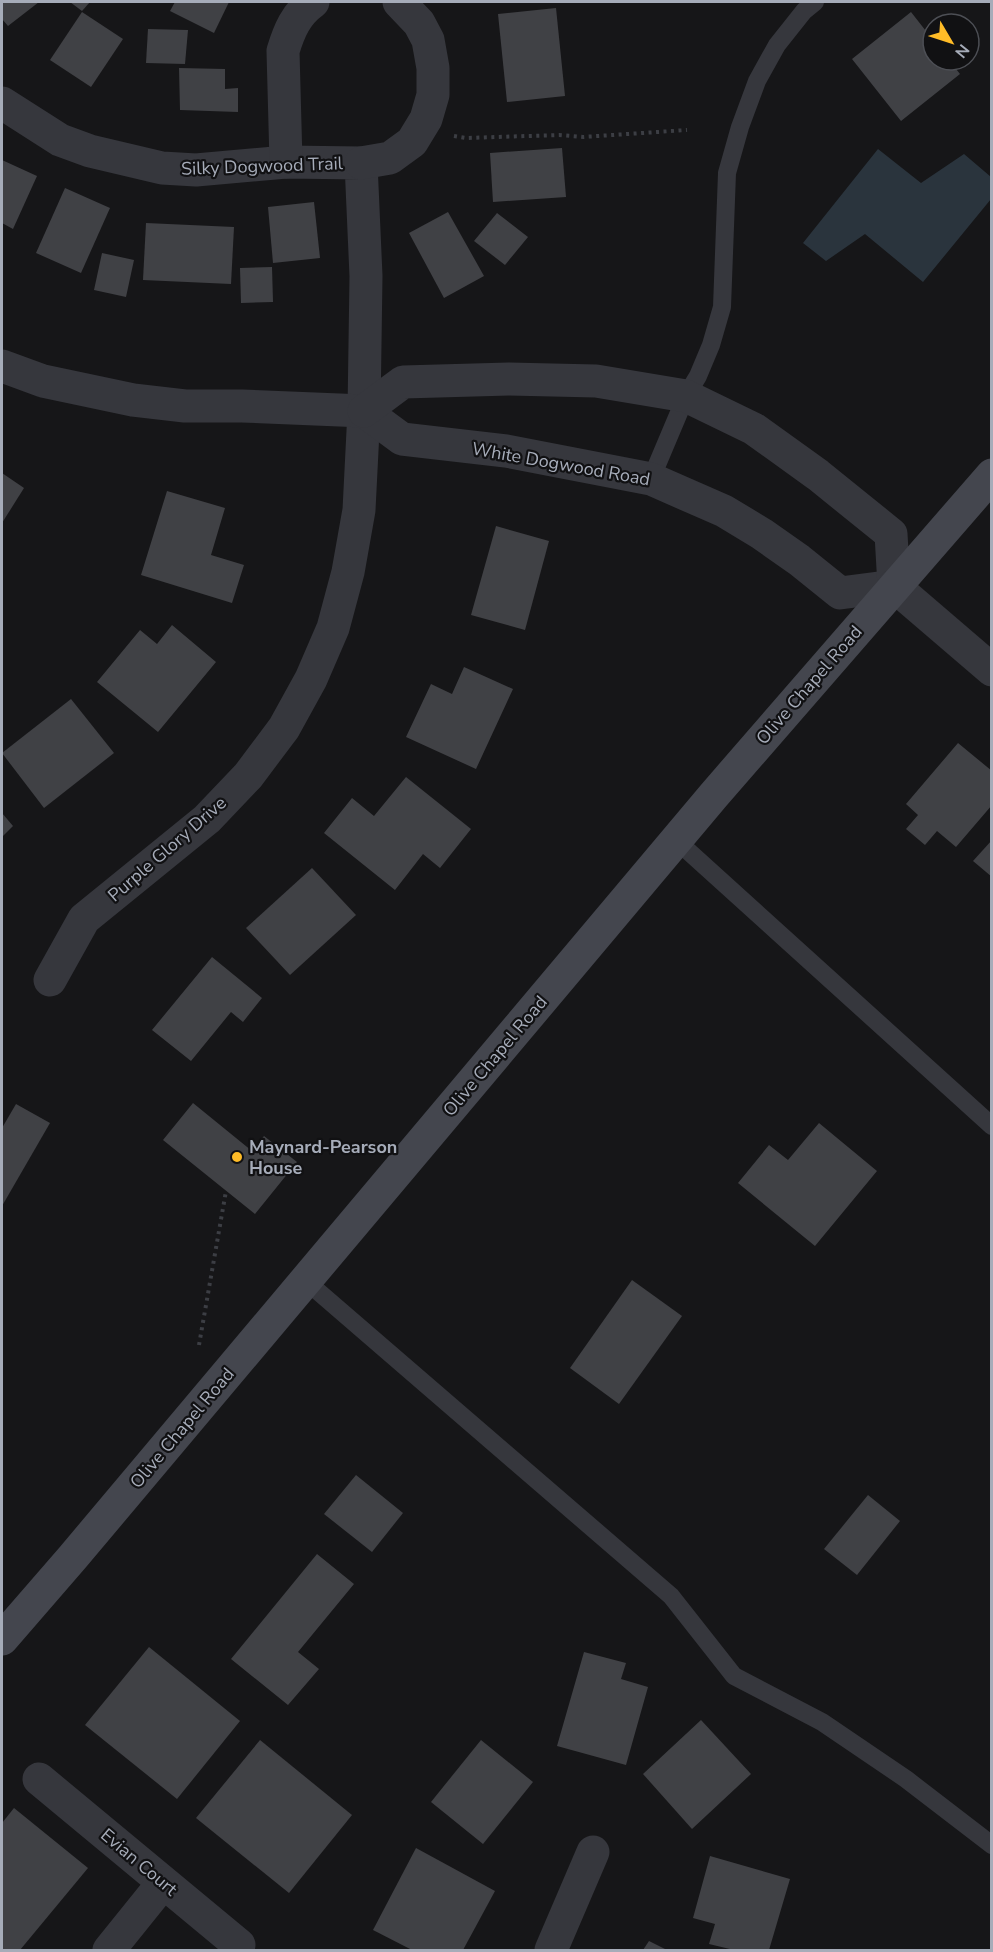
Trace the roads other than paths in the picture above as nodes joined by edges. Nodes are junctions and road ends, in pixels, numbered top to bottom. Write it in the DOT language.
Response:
graph roads {
  1 [pos="313,2"];
  2 [pos="399,2"];
  3 [pos="815,2"];
  4 [pos="2,103"];
  5 [pos="286,162"];
  6 [pos="361,163"];
  7 [pos="2,366"];
  8 [pos="686,396"];
  9 [pos="364,411"];
  10 [pos="992,475"];
  11 [pos="651,479"];
  12 [pos="894,586"];
  13 [pos="992,670"];
  14 [pos="675,840"];
  15 [pos="50,980"];
  16 [pos="992,1126"];
  17 [pos="306,1281"];
  18 [pos="2,1639"];
  19 [pos="39,1779"];
  20 [pos="992,1845"];
  21 [pos="593,1852"];
  22 [pos="163,1883"];
  23 [pos="239,1945"];
  24 [pos="109,1950"];
  25 [pos="551,1950"];
  1 -- 5 [label="street"];
  2 -- 6 [label="street"];
  3 -- 8 [label="lane"];
  4 -- 5 [label="street, Silky Dogwood Trail"];
  5 -- 6 [label="street, Silky Dogwood Trail"];
  6 -- 9 [label="street, Silky Dogwood Trail"];
  7 -- 9 [label="street"];
  8 -- 9 [label="street"];
  8 -- 11 [label="lane"];
  8 -- 12 [label="street"];
  9 -- 11 [label="street, White Dogwood Road"];
  9 -- 15 [label="street, Purple Glory Drive"];
  10 -- 12 [label="main road, Olive Chapel Road"];
  11 -- 12 [label="street, White Dogwood Road"];
  12 -- 13 [label="street"];
  12 -- 14 [label="main road, Olive Chapel Road"];
  14 -- 16 [label="lane"];
  14 -- 17 [label="main road, Olive Chapel Road"];
  17 -- 18 [label="main road, Olive Chapel Road"];
  17 -- 20 [label="lane"];
  19 -- 22 [label="street, Evian Court"];
  21 -- 25 [label="street"];
  22 -- 23 [label="street, Evian Court"];
  22 -- 24 [label="street"];
}
